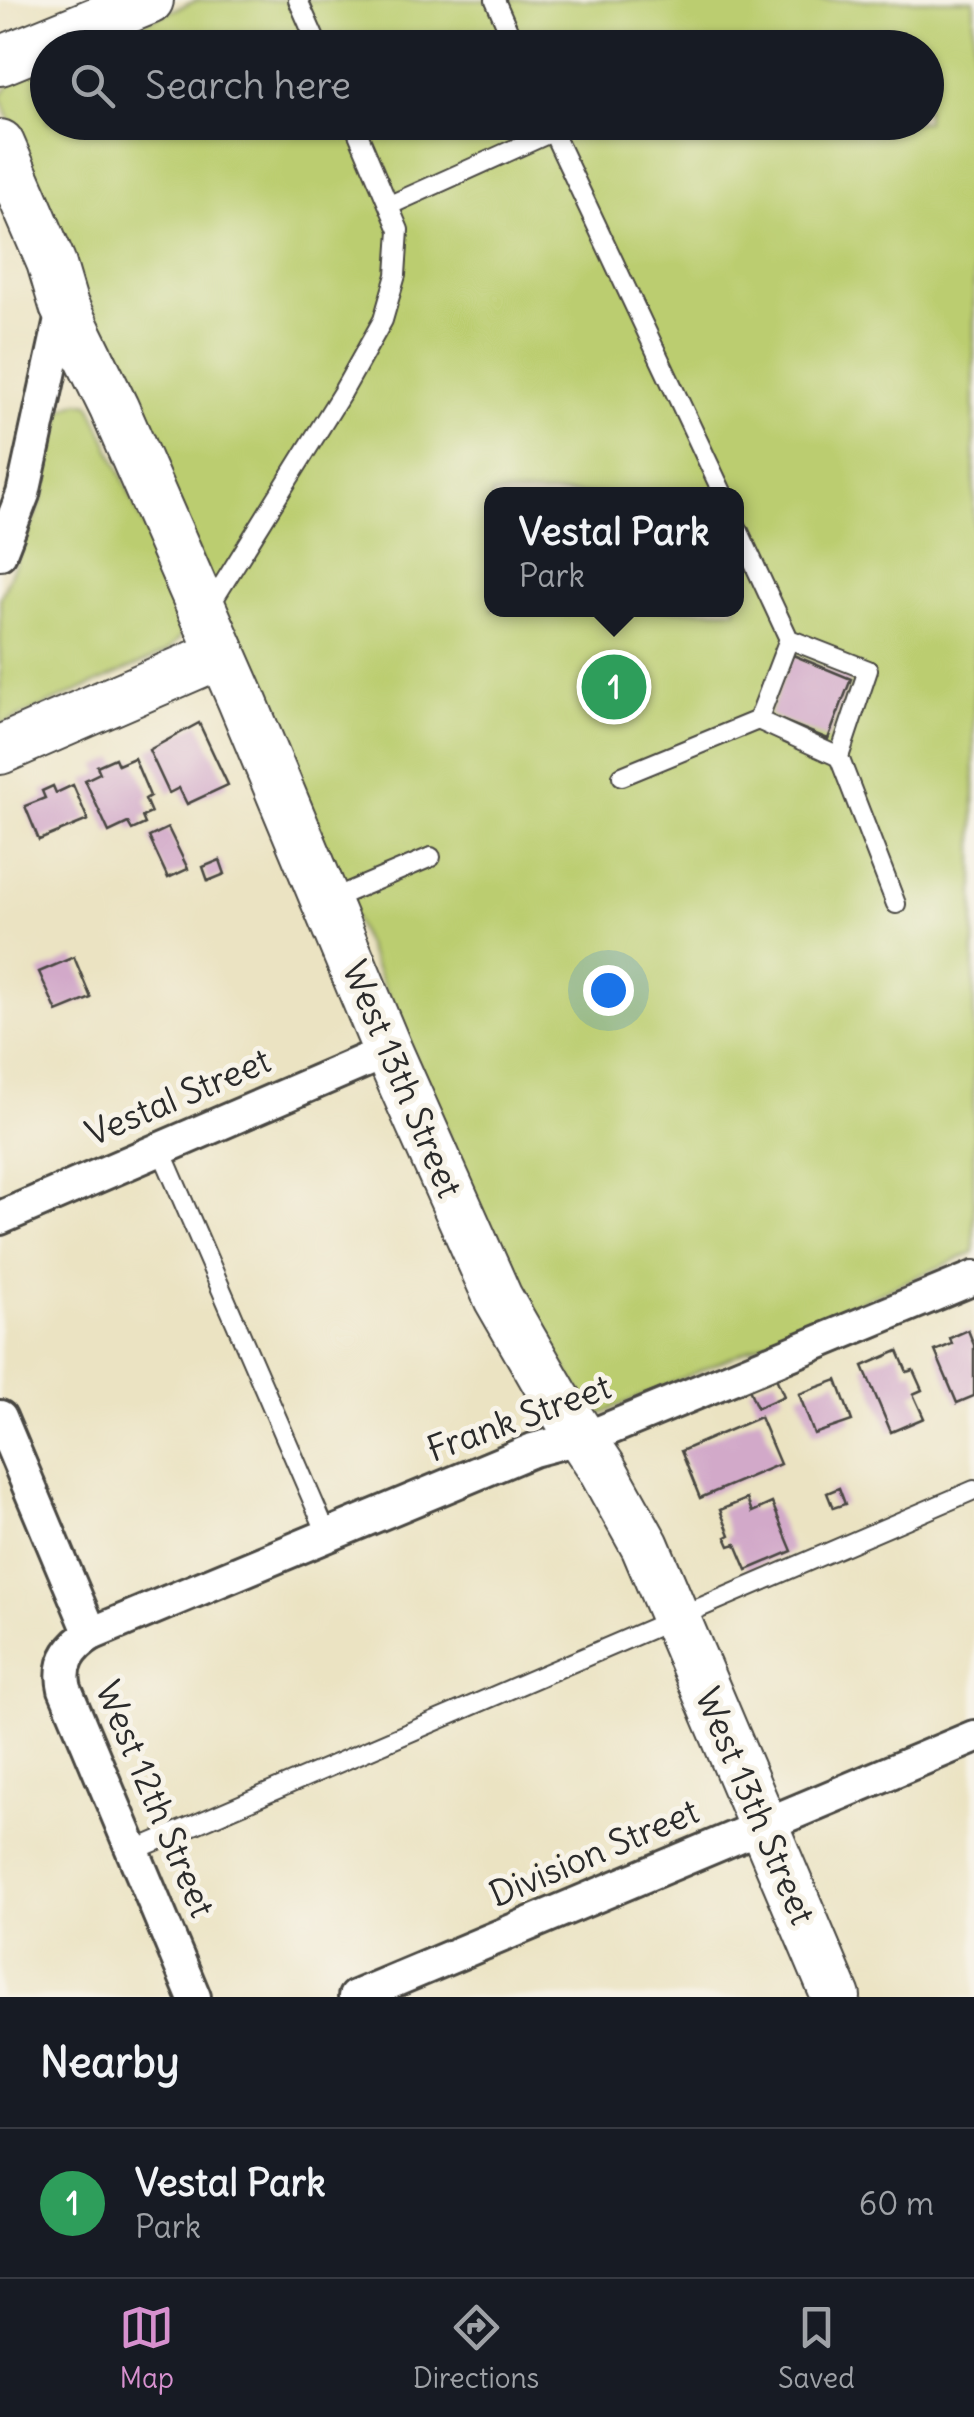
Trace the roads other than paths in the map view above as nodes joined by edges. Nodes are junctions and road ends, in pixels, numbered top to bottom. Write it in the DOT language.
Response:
graph roads {
  1 [pos="150,0"];
  2 [pos="298,0"];
  3 [pos="495,0"];
  4 [pos="76,30"];
  5 [pos="311,30"];
  6 [pos="508,30"];
  7 [pos="30,49"];
  8 [pos="0,61"];
  9 [pos="361,140"];
  10 [pos="523,140"];
  11 [pos="556,140"];
  12 [pos="0,144"];
  13 [pos="390,205"];
  14 [pos="64,306"];
  15 [pos="719,487"];
  16 [pos="744,542"];
  17 [pos="0,553"];
  18 [pos="212,635"];
  19 [pos="789,639"];
  20 [pos="758,720"];
  21 [pos="0,750"];
  22 [pos="839,757"];
  23 [pos="622,776"];
  24 [pos="431,857"];
  25 [pos="327,901"];
  26 [pos="896,904"];
  27 [pos="388,1051"];
  28 [pos="160,1148"];
  29 [pos="0,1218"];
  30 [pos="974,1278"];
  31 [pos="0,1417"];
  32 [pos="582,1438"];
  33 [pos="974,1490"];
  34 [pos="328,1536"];
  35 [pos="676,1618"];
  36 [pos="92,1634"];
  37 [pos="974,1737"];
  38 [pos="764,1825"];
  39 [pos="133,1851"];
  40 [pos="194,1997"];
  41 [pos="355,1997"];
  42 [pos="836,1997"];
  1 -- 4 [label="street"];
  2 -- 5 [label="lane"];
  3 -- 6 [label="lane"];
  7 -- 8 [label="street"];
  9 -- 13 [label="lane"];
  10 -- 13 [label="lane"];
  11 -- 15 [label="lane"];
  12 -- 14 [label="street, West 13th Street"];
  13 -- 18 [label="lane"];
  14 -- 17 [label="street"];
  14 -- 18 [label="street, West 13th Street"];
  16 -- 19 [label="lane"];
  18 -- 21 [label="street"];
  18 -- 25 [label="street, West 13th Street"];
  19 -- 20 [label="lane"];
  19 -- 22 [label="lane"];
  20 -- 22 [label="lane"];
  20 -- 23 [label="lane"];
  22 -- 26 [label="lane"];
  24 -- 25 [label="lane"];
  25 -- 27 [label="street, West 13th Street"];
  27 -- 28 [label="street, Vestal Street"];
  27 -- 32 [label="street, West 13th Street"];
  28 -- 29 [label="street, Vestal Street"];
  28 -- 34 [label="lane"];
  30 -- 32 [label="street, Frank Street"];
  31 -- 36 [label="street, West 12th Street"];
  32 -- 34 [label="street, Frank Street"];
  32 -- 35 [label="street, West 13th Street"];
  33 -- 35 [label="lane"];
  34 -- 36 [label="street, Frank Street"];
  35 -- 38 [label="street, West 13th Street"];
  35 -- 39 [label="lane"];
  36 -- 39 [label="street, West 12th Street"];
  37 -- 38 [label="street, Division Street"];
  38 -- 41 [label="street, Division Street"];
  38 -- 42 [label="street, West 13th Street"];
  39 -- 40 [label="street, West 12th Street"];
}
